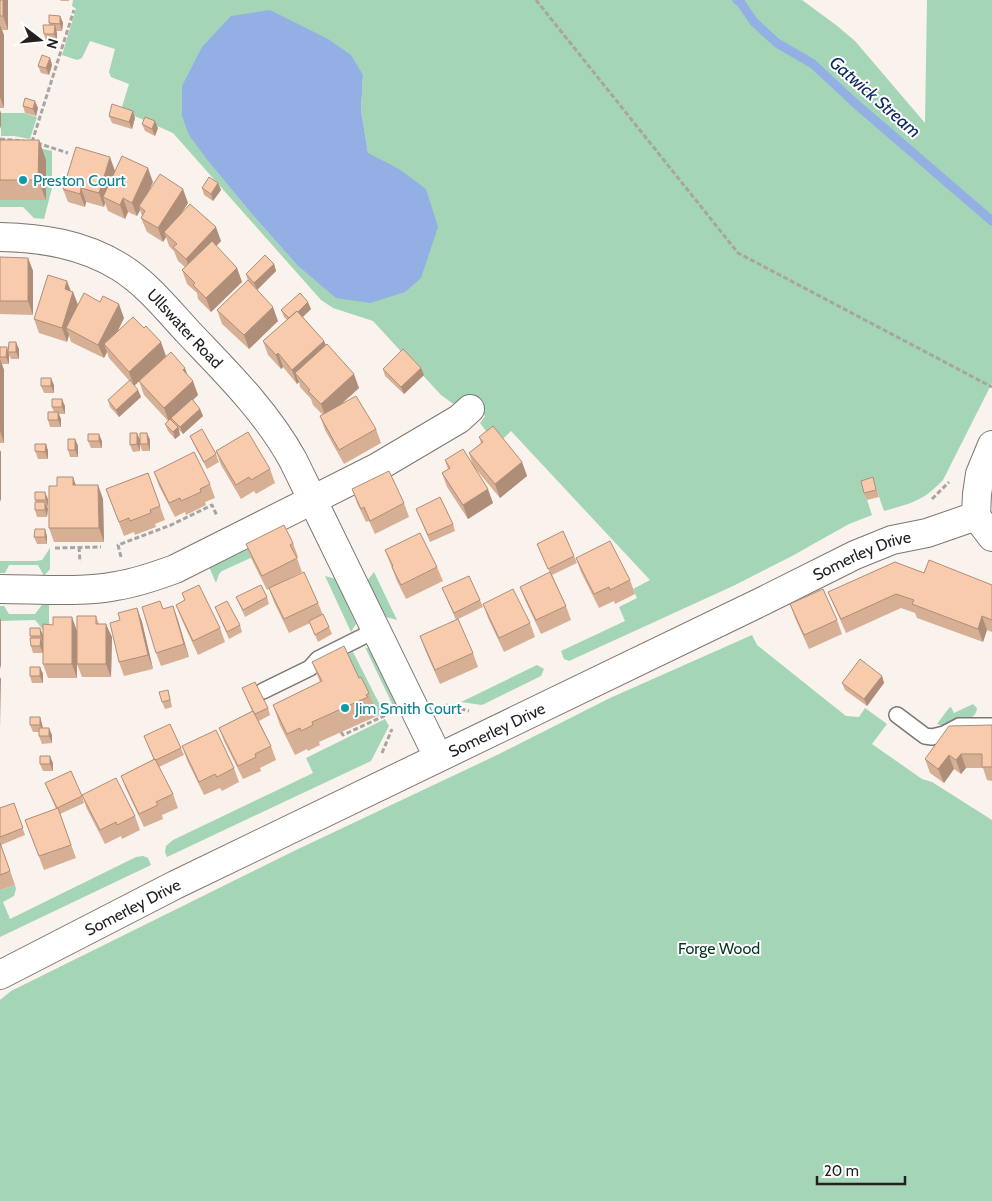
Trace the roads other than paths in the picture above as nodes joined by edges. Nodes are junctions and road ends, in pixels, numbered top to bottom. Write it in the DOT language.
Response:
graph roads {
  1 [pos="0,237"];
  2 [pos="470,409"];
  3 [pos="992,445"];
  4 [pos="313,500"];
  5 [pos="984,526"];
  6 [pos="0,589"];
  7 [pos="376,630"];
  8 [pos="263,691"];
  9 [pos="897,715"];
  10 [pos="992,726"];
  11 [pos="438,757"];
  12 [pos="0,975"];
  1 -- 4 [label="street, Ullswater Road"];
  2 -- 4 [label="street"];
  3 -- 5 [label="street"];
  4 -- 6 [label="street"];
  4 -- 7 [label="street, Ullswater Road"];
  5 -- 11 [label="street, Somerley Drive"];
  7 -- 8 [label="lane"];
  7 -- 11 [label="street, Ullswater Road"];
  9 -- 10 [label="lane"];
  11 -- 12 [label="street, Somerley Drive"];
}
